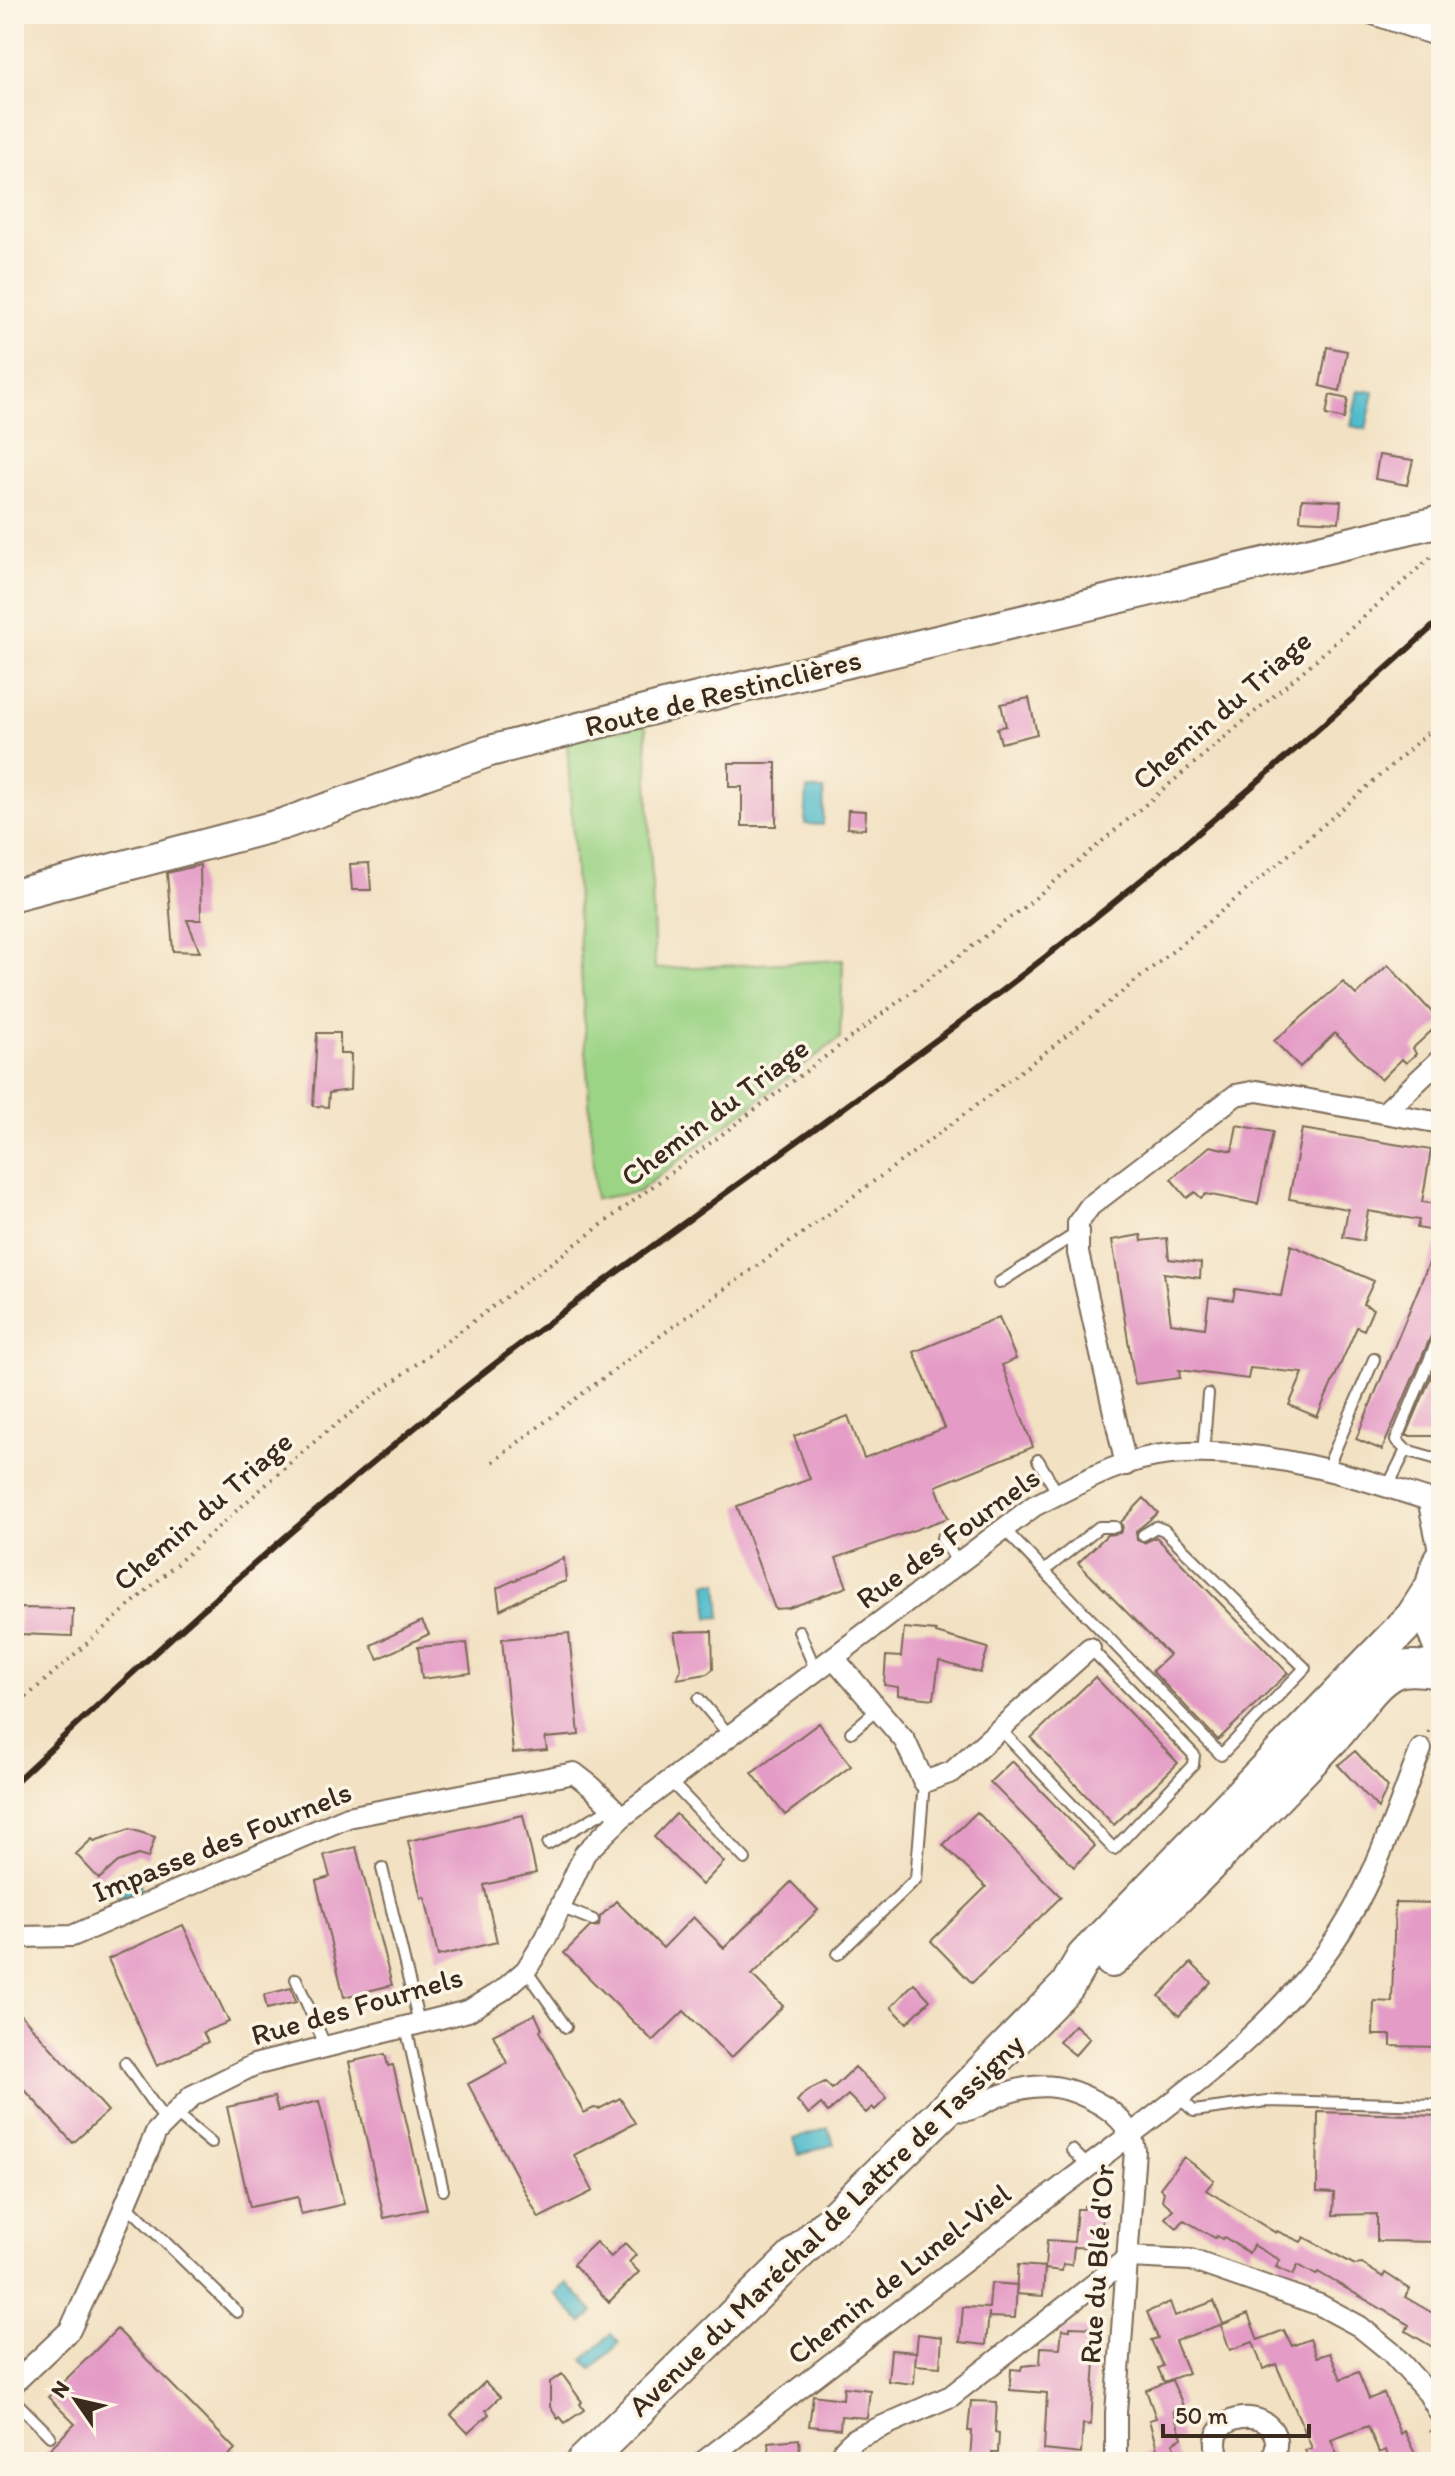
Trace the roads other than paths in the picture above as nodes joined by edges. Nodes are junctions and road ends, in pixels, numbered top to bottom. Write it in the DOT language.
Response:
graph roads {
  1 [pos="1373,14"];
  2 [pos="1441,37"];
  3 [pos="1441,521"];
  4 [pos="14,895"];
  5 [pos="1441,1059"];
  6 [pos="1384,1113"];
  7 [pos="1441,1123"];
  8 [pos="1079,1232"];
  9 [pos="999,1283"];
  10 [pos="1441,1332"];
  11 [pos="1374,1359"];
  12 [pos="1208,1394"];
  13 [pos="1406,1450"];
  14 [pos="1203,1454"];
  15 [pos="1038,1460"];
  16 [pos="1441,1460"];
  17 [pos="1126,1465"];
  18 [pos="1326,1471"];
  19 [pos="1388,1486"];
  20 [pos="1058,1494"];
  21 [pos="1434,1502"];
  22 [pos="1115,1527"];
  23 [pos="1004,1529"];
  24 [pos="1143,1535"];
  25 [pos="942,1538"];
  26 [pos="958,1563"];
  27 [pos="1438,1569"];
  28 [pos="1044,1571"];
  29 [pos="799,1631"];
  30 [pos="1441,1647"];
  31 [pos="1090,1648"];
  32 [pos="834,1658"];
  33 [pos="816,1671"];
  34 [pos="1441,1671"];
  35 [pos="699,1699"];
  36 [pos="878,1709"];
  37 [pos="1000,1729"];
  38 [pos="851,1732"];
  39 [pos="730,1736"];
  40 [pos="1421,1749"];
  41 [pos="670,1781"];
  42 [pos="924,1782"];
  43 [pos="617,1812"];
  44 [pos="548,1844"];
  45 [pos="745,1859"];
  46 [pos="382,1868"];
  47 [pos="560,1907"];
  48 [pos="593,1920"];
  49 [pos="18,1937"];
  50 [pos="838,1954"];
  51 [pos="526,1970"];
  52 [pos="296,1979"];
  53 [pos="1067,1986"];
  54 [pos="412,2025"];
  55 [pos="566,2027"];
  56 [pos="326,2047"];
  57 [pos="125,2063"];
  58 [pos="1180,2099"];
  59 [pos="1441,2105"];
  60 [pos="946,2109"];
  61 [pos="171,2118"];
  62 [pos="1131,2133"];
  63 [pos="211,2143"];
  64 [pos="1072,2150"];
  65 [pos="1088,2166"];
  66 [pos="443,2190"];
  67 [pos="126,2204"];
  68 [pos="1129,2257"];
  69 [pos="237,2312"];
  70 [pos="14,2383"];
  71 [pos="1434,2390"];
  72 [pos="14,2400"];
  73 [pos="1435,2421"];
  74 [pos="50,2436"];
  75 [pos="584,2462"];
  76 [pos="703,2462"];
  77 [pos="839,2462"];
  78 [pos="1116,2462"];
  79 [pos="1221,2462"];
  80 [pos="1271,2462"];
  1 -- 2 [label="street"];
  3 -- 4 [label="street, Route de Restinclières"];
  5 -- 6 [label="street"];
  6 -- 7 [label="street"];
  6 -- 8 [label="street"];
  8 -- 9 [label="lane"];
  8 -- 17 [label="street"];
  10 -- 13 [label="lane"];
  11 -- 18 [label="lane"];
  12 -- 14 [label="lane"];
  13 -- 16 [label="lane"];
  13 -- 19 [label="lane"];
  14 -- 17 [label="street, Rue des Fournels"];
  14 -- 18 [label="street, Rue des Fournels"];
  15 -- 20 [label="lane"];
  17 -- 20 [label="street, Rue des Fournels"];
  18 -- 19 [label="street, Rue des Fournels"];
  19 -- 21 [label="street, Rue des Fournels"];
  20 -- 23 [label="street, Rue des Fournels"];
  21 -- 27 [label="street, Rue des Fournels"];
  22 -- 28 [label="lane"];
  23 -- 26 [label="street, Rue des Fournels"];
  23 -- 28 [label="lane"];
  24 -- 28 [label="lane"];
  25 -- 26 [label="lane"];
  26 -- 32 [label="street, Rue des Fournels"];
  27 -- 30 [label="main road"];
  27 -- 53 [label="main road, Avenue du Maréchal de Lattre de Tassigny"];
  29 -- 33 [label="lane"];
  31 -- 37 [label="street"];
  31 -- 37 [label="lane"];
  32 -- 33 [label="street, Rue des Fournels"];
  32 -- 36 [label="street"];
  33 -- 39 [label="street, Rue des Fournels"];
  34 -- 53 [label="main road, Avenue du Maréchal de Lattre de Tassigny"];
  35 -- 39 [label="lane"];
  36 -- 38 [label="lane"];
  36 -- 42 [label="street"];
  37 -- 42 [label="street"];
  39 -- 41 [label="street, Rue des Fournels"];
  40 -- 58 [label="street, Chemin de Lunel-Viel"];
  41 -- 43 [label="street, Rue des Fournels"];
  41 -- 45 [label="lane"];
  42 -- 50 [label="lane"];
  43 -- 44 [label="lane"];
  43 -- 47 [label="street, Rue des Fournels"];
  43 -- 49 [label="street, Impasse des Fournels"];
  46 -- 54 [label="lane"];
  47 -- 48 [label="lane"];
  47 -- 51 [label="street, Rue des Fournels"];
  51 -- 54 [label="street, Rue des Fournels"];
  51 -- 55 [label="lane"];
  52 -- 56 [label="lane"];
  53 -- 60 [label="main road, Avenue du Maréchal de Lattre de Tassigny"];
  54 -- 56 [label="street, Rue des Fournels"];
  54 -- 66 [label="lane"];
  56 -- 61 [label="street, Rue des Fournels"];
  57 -- 61 [label="lane"];
  58 -- 59 [label="lane"];
  58 -- 62 [label="street, Chemin de Lunel-Viel"];
  60 -- 62 [label="street, Rue du Blé d'Or"];
  60 -- 75 [label="main road, Avenue du Maréchal de Lattre de Tassigny"];
  61 -- 63 [label="lane"];
  61 -- 67 [label="street, Rue des Fournels"];
  62 -- 65 [label="street, Chemin de Lunel-Viel"];
  62 -- 68 [label="street, Rue du Blé d'Or"];
  64 -- 65 [label="lane"];
  65 -- 76 [label="street, Chemin de Lunel-Viel"];
  67 -- 69 [label="lane"];
  67 -- 70 [label="street, Rue des Fournels"];
  68 -- 71 [label="street"];
  68 -- 77 [label="street"];
  68 -- 78 [label="street, Rue du Blé d'Or"];
  71 -- 73 [label="street"];
  72 -- 74 [label="lane"];
  79 -- 80 [label="street"];
}
